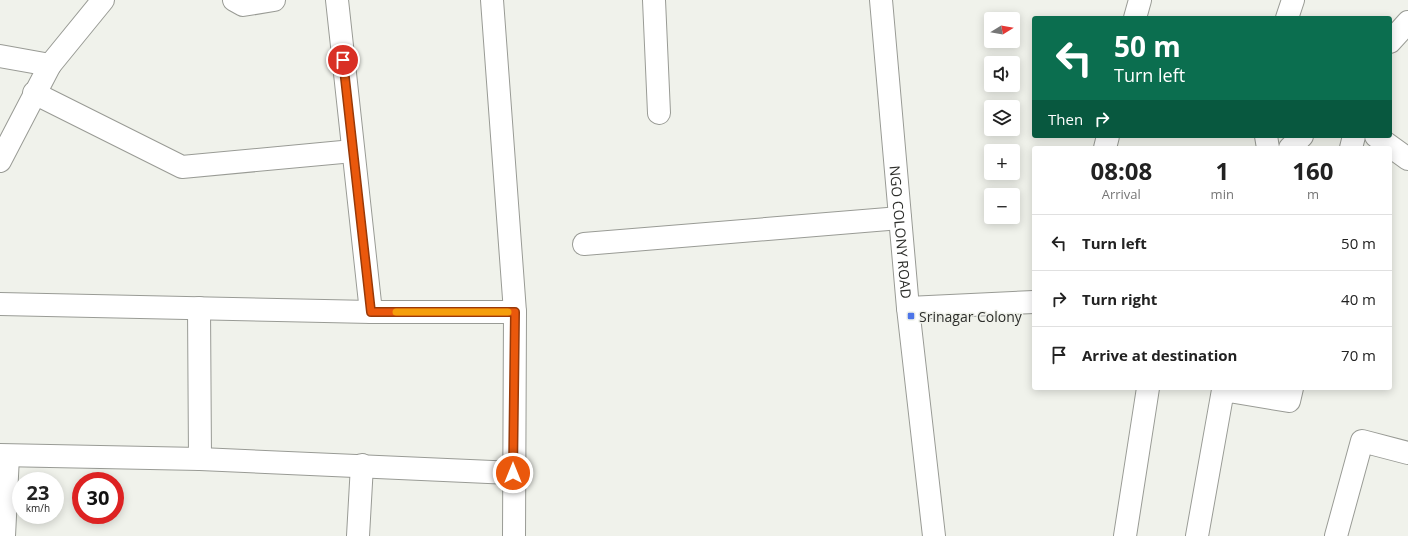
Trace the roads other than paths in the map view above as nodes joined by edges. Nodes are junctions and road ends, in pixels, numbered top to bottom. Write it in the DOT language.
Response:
graph roads {
  1 [pos="103,0"];
  2 [pos="234,0"];
  3 [pos="274,0"];
  4 [pos="337,0"];
  5 [pos="492,0"];
  6 [pos="654,0"];
  7 [pos="881,0"];
  8 [pos="1140,0"];
  9 [pos="1293,0"];
  10 [pos="1136,16"];
  11 [pos="1288,16"];
  12 [pos="1408,22"];
  13 [pos="1392,40"];
  14 [pos="0,56"];
  15 [pos="50,65"];
  16 [pos="34,93"];
  17 [pos="659,113"];
  18 [pos="1300,138"];
  19 [pos="1379,138"];
  20 [pos="1292,146"];
  21 [pos="1389,146"];
  22 [pos="1392,148"];
  23 [pos="353,151"];
  24 [pos="1408,160"];
  25 [pos="0,162"];
  26 [pos="900,218"];
  27 [pos="584,244"];
  28 [pos="1032,302"];
  29 [pos="0,304"];
  30 [pos="199,308"];
  31 [pos="908,308"];
  32 [pos="371,312"];
  33 [pos="515,312"];
  34 [pos="1148,390"];
  35 [pos="1219,390"];
  36 [pos="1225,390"];
  37 [pos="1292,390"];
  38 [pos="1408,453"];
  39 [pos="4,455"];
  40 [pos="200,459"];
  41 [pos="362,465"];
  42 [pos="513,473"];
  43 [pos="4,536"];
  44 [pos="358,536"];
  45 [pos="514,536"];
  46 [pos="934,536"];
  47 [pos="1125,536"];
  48 [pos="1197,536"];
  49 [pos="1336,536"];
  1 -- 15 [label="street"];
  2 -- 3 [label="street"];
  4 -- 23 [label="street"];
  5 -- 33 [label="street"];
  6 -- 17 [label="street"];
  7 -- 26 [label="street, NGO COLONY ROAD"];
  8 -- 10 [label="street"];
  9 -- 11 [label="street"];
  12 -- 13 [label="street"];
  14 -- 15 [label="street"];
  15 -- 16 [label="street"];
  16 -- 23 [label="street"];
  16 -- 25 [label="street"];
  18 -- 20 [label="street"];
  19 -- 21 [label="street"];
  22 -- 24 [label="street"];
  23 -- 32 [label="street"];
  26 -- 27 [label="street"];
  26 -- 31 [label="street, NGO COLONY ROAD"];
  28 -- 31 [label="street"];
  29 -- 30 [label="street"];
  30 -- 32 [label="street"];
  30 -- 40 [label="street"];
  31 -- 46 [label="street, NGO COLONY ROAD"];
  32 -- 33 [label="street"];
  33 -- 42 [label="street"];
  34 -- 47 [label="street"];
  35 -- 48 [label="street"];
  36 -- 37 [label="street"];
  38 -- 49 [label="street"];
  39 -- 40 [label="street"];
  39 -- 43 [label="street"];
  40 -- 41 [label="street"];
  41 -- 42 [label="street"];
  41 -- 44 [label="street"];
  42 -- 45 [label="street"];
}
